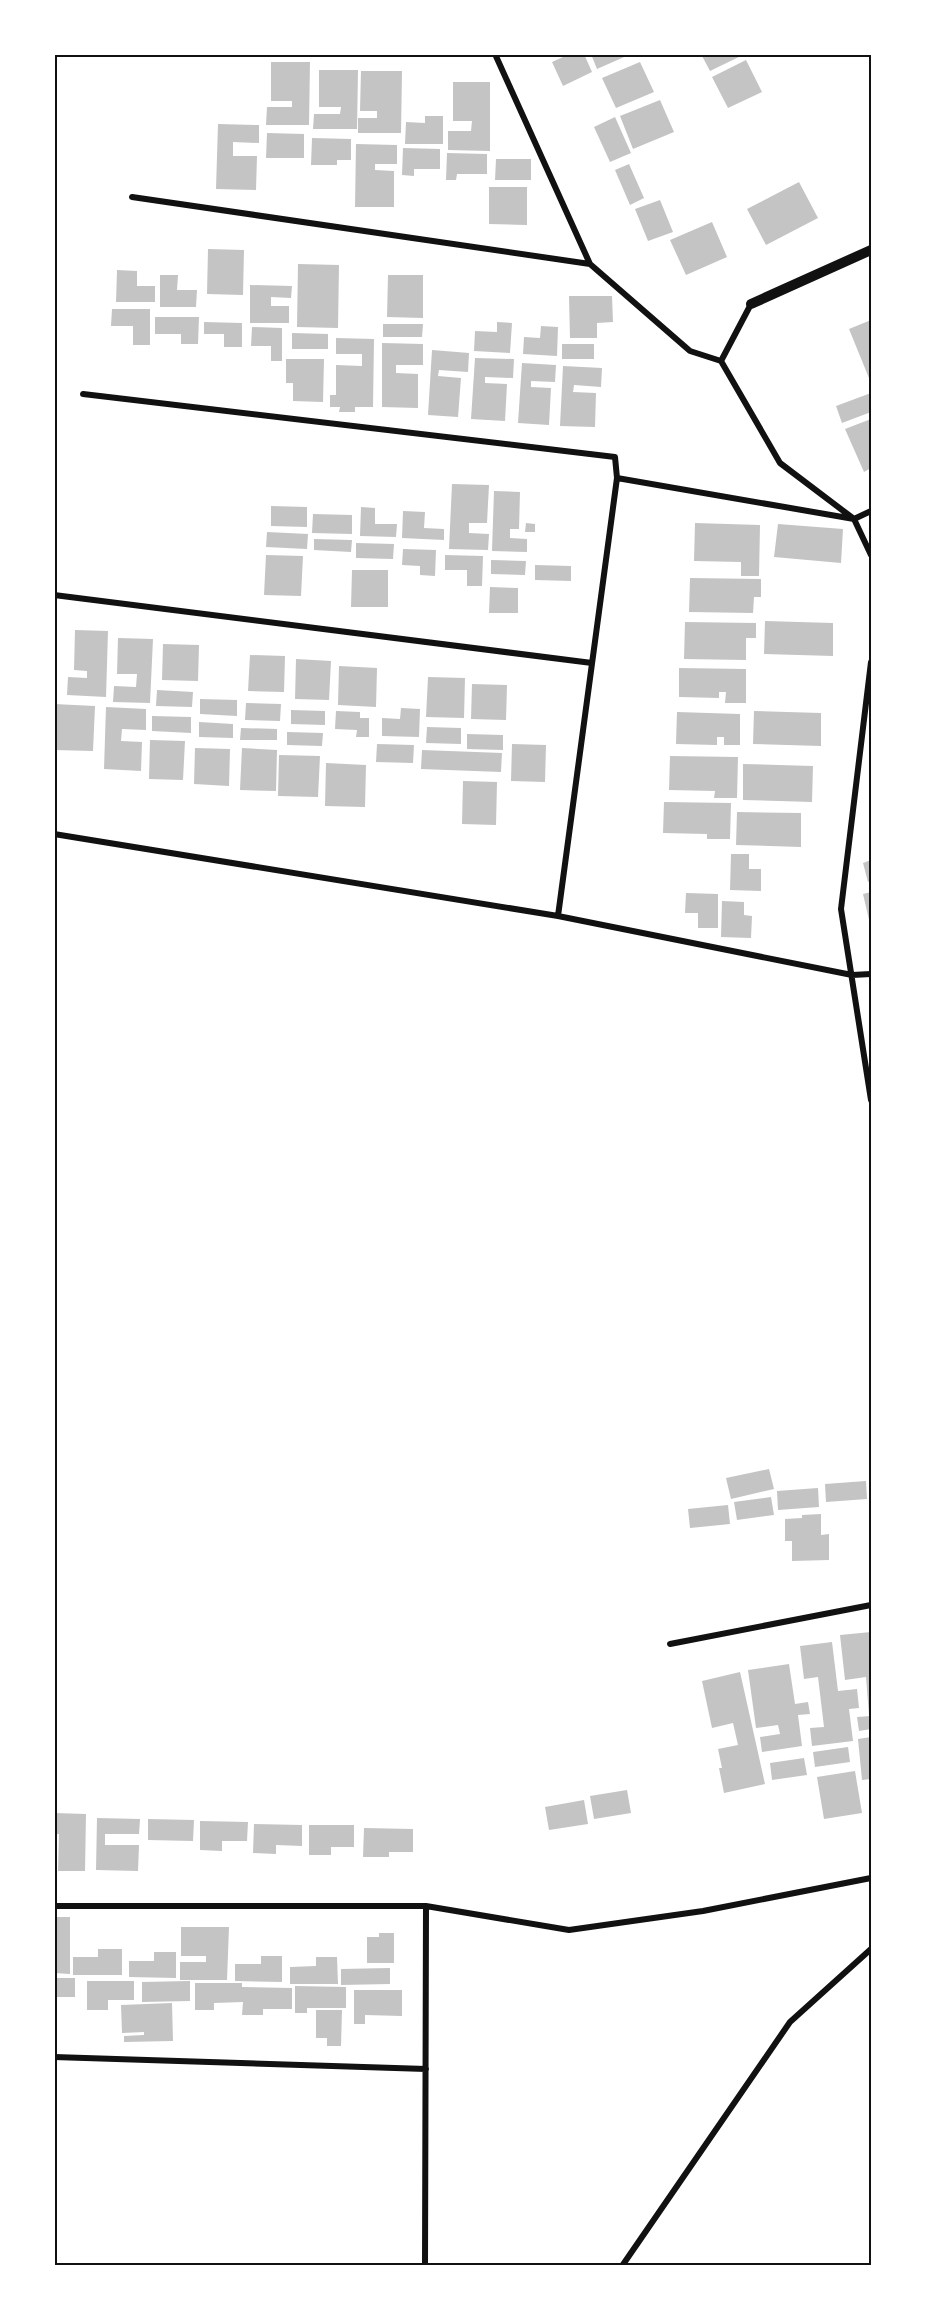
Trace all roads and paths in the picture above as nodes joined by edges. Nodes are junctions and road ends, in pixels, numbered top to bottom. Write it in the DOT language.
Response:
graph roads {
  1 [pos="495,54"];
  2 [pos="132,197"];
  3 [pos="871,250"];
  4 [pos="590,264"];
  5 [pos="751,304"];
  6 [pos="721,362"];
  7 [pos="83,394"];
  8 [pos="617,478"];
  9 [pos="871,511"];
  10 [pos="854,519"];
  11 [pos="871,555"];
  12 [pos="54,596"];
  13 [pos="871,662"];
  14 [pos="592,663"];
  15 [pos="54,834"];
  16 [pos="558,916"];
  17 [pos="871,974"];
  18 [pos="852,975"];
  19 [pos="871,1100"];
  20 [pos="871,1605"];
  21 [pos="670,1644"];
  22 [pos="871,1878"];
  23 [pos="54,1906"];
  24 [pos="426,1906"];
  25 [pos="871,1949"];
  26 [pos="54,2057"];
  27 [pos="426,2069"];
  28 [pos="424,2266"];
  29 [pos="622,2266"];
  1 -- 4 [label="street"];
  2 -- 4 [label="street"];
  3 -- 5 [label="street"];
  4 -- 6 [label="street"];
  5 -- 6 [label="street"];
  6 -- 10 [label="street"];
  7 -- 8 [label="street"];
  8 -- 10 [label="street"];
  8 -- 14 [label="street"];
  9 -- 10 [label="street"];
  10 -- 11 [label="street"];
  12 -- 14 [label="street"];
  13 -- 18 [label="street"];
  14 -- 16 [label="street"];
  15 -- 16 [label="street"];
  16 -- 18 [label="street"];
  17 -- 18 [label="street"];
  18 -- 19 [label="street"];
  20 -- 21 [label="street"];
  22 -- 24 [label="street"];
  23 -- 24 [label="street"];
  24 -- 27 [label="street"];
  25 -- 29 [label="street"];
  26 -- 27 [label="street"];
  27 -- 28 [label="street"];
}
